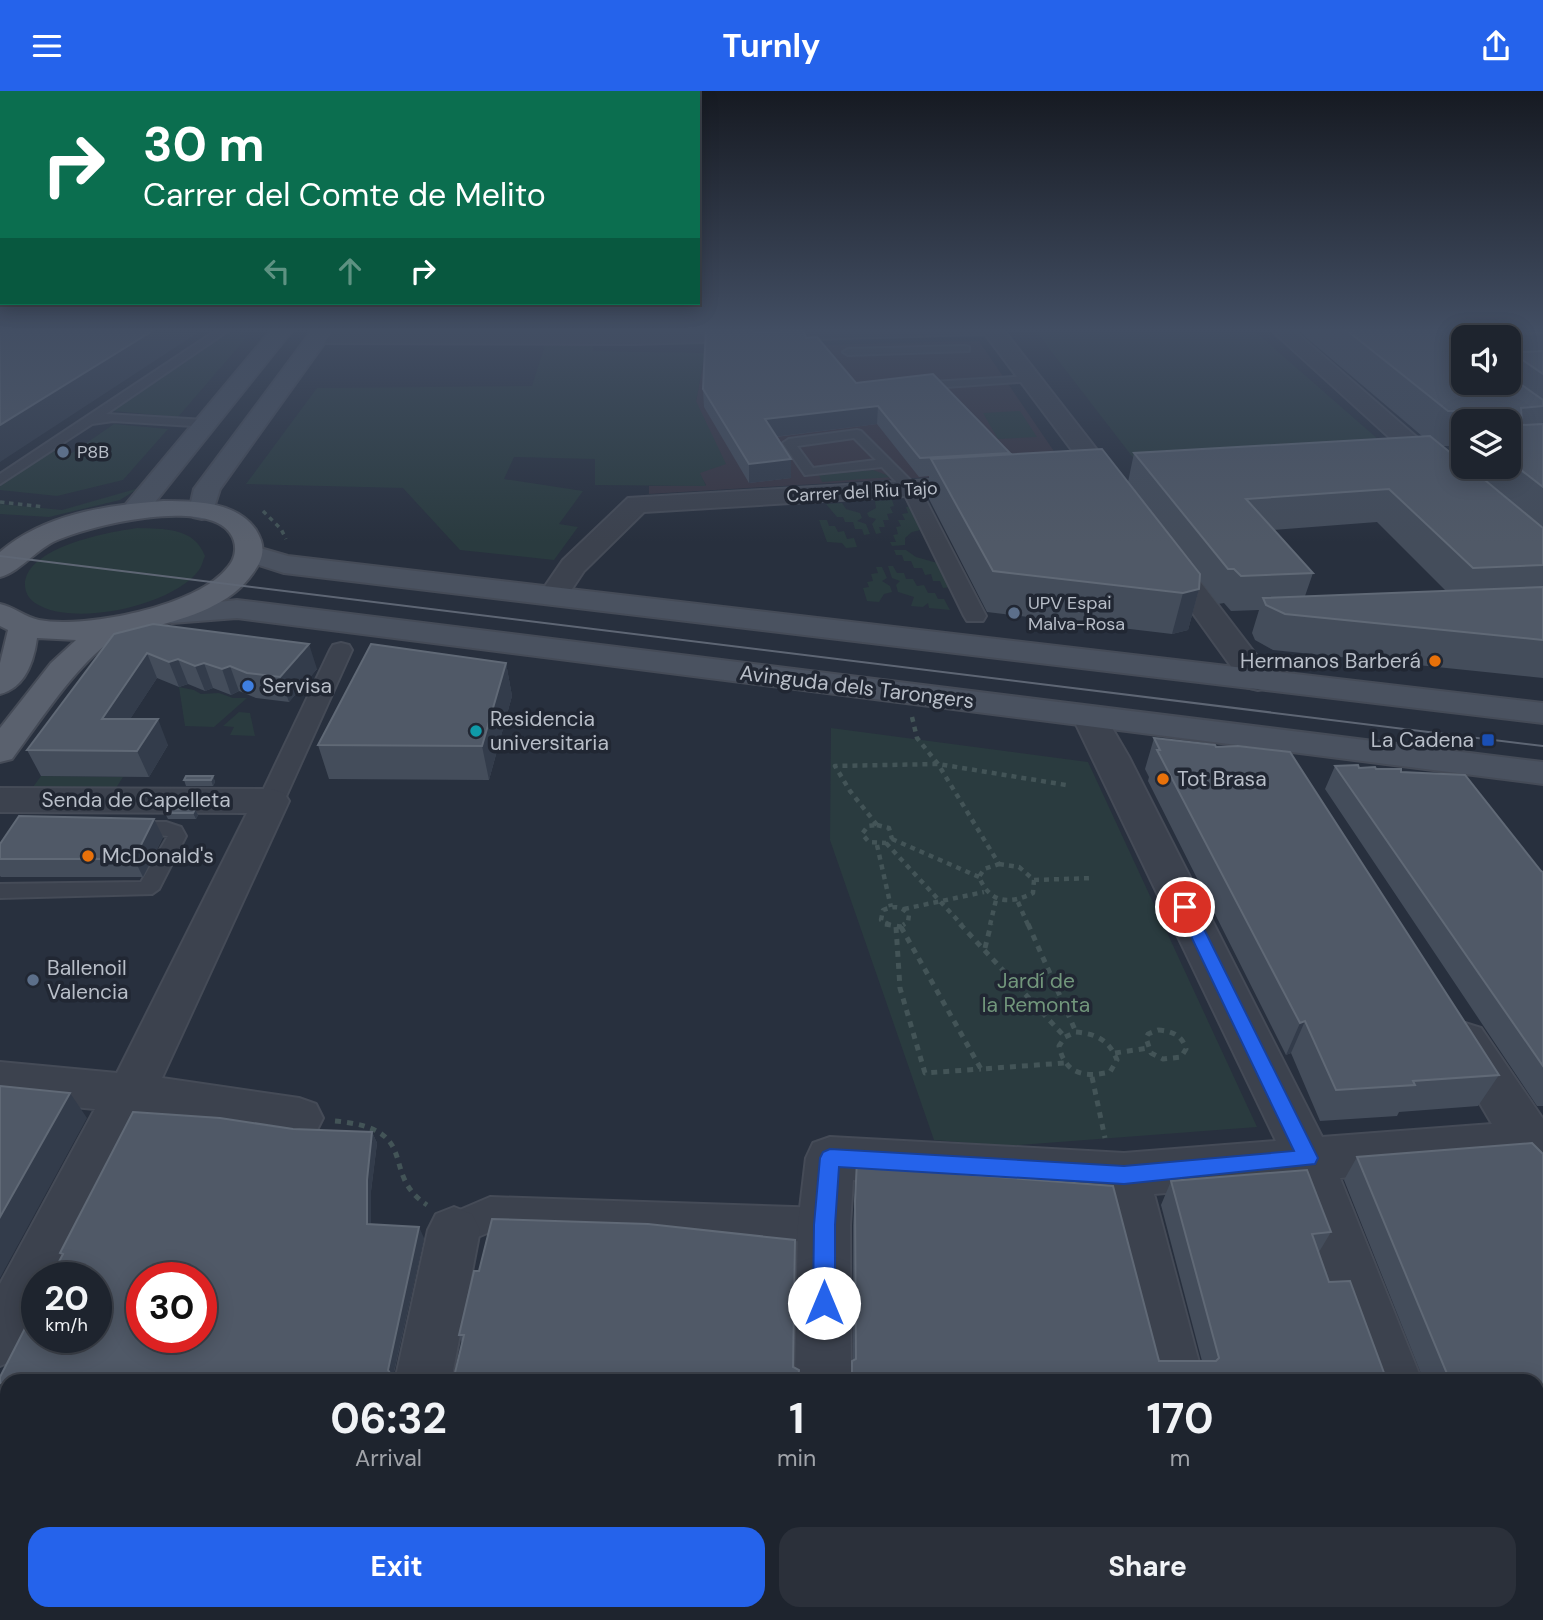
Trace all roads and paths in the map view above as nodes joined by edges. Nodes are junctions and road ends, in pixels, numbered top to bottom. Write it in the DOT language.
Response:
graph roads {
  1 [pos="120,399"];
  2 [pos="226,399"];
  3 [pos="273,399"];
  4 [pos="1046,399"];
  5 [pos="1360,399"];
  6 [pos="113,417"];
  7 [pos="88,421"];
  8 [pos="205,425"];
  9 [pos="63,452"];
  10 [pos="1451,456"];
  11 [pos="1426,458"];
  12 [pos="1398,460"];
  13 [pos="885,463"];
  14 [pos="1134,476"];
  15 [pos="1106,478"];
  16 [pos="1079,479"];
  17 [pos="0,480"];
  18 [pos="1009,483"];
  19 [pos="1458,485"];
  20 [pos="911,489"];
  21 [pos="135,510"];
  22 [pos="202,511"];
  23 [pos="1132,511"];
  24 [pos="12,528"];
  25 [pos="62,528"];
  26 [pos="1148,533"];
  27 [pos="250,553"];
  28 [pos="0,568"];
  29 [pos="554,595"];
  30 [pos="172,614"];
  31 [pos="975,616"];
  32 [pos="12,619"];
  33 [pos="106,629"];
  34 [pos="341,650"];
  35 [pos="1258,680"];
  36 [pos="0,684"];
  37 [pos="1543,713"];
  38 [pos="1089,716"];
  39 [pos="912,717"];
  40 [pos="1266,738"];
  41 [pos="0,751"];
  42 [pos="1450,761"];
  43 [pos="938,764"];
  44 [pos="1543,773"];
  45 [pos="1294,775"];
  46 [pos="1066,785"];
  47 [pos="1477,797"];
  48 [pos="0,800"];
  49 [pos="271,801"];
  50 [pos="877,825"];
  51 [pos="116,828"];
  52 [pos="892,839"];
  53 [pos="886,843"];
  54 [pos="877,845"];
  55 [pos="999,864"];
  56 [pos="979,877"];
  57 [pos="1094,878"];
  58 [pos="1034,880"];
  59 [pos="0,891"];
  60 [pos="984,892"];
  61 [pos="996,900"];
  62 [pos="1018,902"];
  63 [pos="942,903"];
  64 [pos="891,907"];
  65 [pos="904,909"];
  66 [pos="899,927"];
  67 [pos="985,948"];
  68 [pos="1448,1015"];
  69 [pos="1076,1032"];
  70 [pos="1065,1037"];
  71 [pos="1148,1048"];
  72 [pos="1115,1053"];
  73 [pos="1065,1063"];
  74 [pos="981,1069"];
  75 [pos="1092,1077"];
  76 [pos="0,1081"];
  77 [pos="129,1093"];
  78 [pos="299,1118"];
  79 [pos="1538,1149"];
  80 [pos="1308,1158"];
  81 [pos="1124,1175"];
  82 [pos="472,1222"];
  83 [pos="824,1225"];
  84 [pos="0,1339"];
  85 [pos="425,1374"];
  86 [pos="823,1374"];
  87 [pos="1174,1374"];
  88 [pos="1391,1374"];
  1 -- 7 [label="lane"];
  2 -- 8 [label="main road"];
  3 -- 22 [label="main road"];
  4 -- 15 [label="street"];
  5 -- 11 [label="street"];
  6 -- 7 [label="lane"];
  6 -- 8 [label="lane"];
  6 -- 9 [label="lane"];
  7 -- 17 [label="lane"];
  8 -- 21 [label="main road"];
  10 -- 11 [label="street"];
  11 -- 12 [label="street"];
  11 -- 19 [label="street"];
  13 -- 13 [label="lane"];
  13 -- 20 [label="lane"];
  14 -- 15 [label="street"];
  15 -- 16 [label="street"];
  15 -- 23 [label="street"];
  18 -- 20 [label="street, Carrer del Riu Tajo"];
  20 -- 29 [label="street, Carrer del Riu Tajo"];
  20 -- 31 [label="street"];
  21 -- 22 [label="main road"];
  21 -- 25 [label="main road"];
  22 -- 27 [label="main road"];
  24 -- 25 [label="main road"];
  25 -- 28 [label="main road"];
  26 -- 35 [label="street"];
  27 -- 29 [label="main road"];
  27 -- 30 [label="main road"];
  29 -- 35 [label="main road"];
  30 -- 33 [label="main road"];
  30 -- 38 [label="main road, Avinguda dels Tarongers"];
  32 -- 33 [label="main road"];
  32 -- 36 [label="main road"];
  33 -- 41 [label="main road"];
  34 -- 49 [label="street"];
  35 -- 37 [label="main road"];
  38 -- 40 [label="main road, Avinguda dels Tarongers"];
  38 -- 80 [label="street"];
  39 -- 43 [label="path"];
  40 -- 42 [label="main road, Avinguda dels Tarongers"];
  40 -- 45 [label="street"];
  42 -- 44 [label="main road, Avinguda dels Tarongers"];
  42 -- 47 [label="street"];
  43 -- 46 [label="path"];
  43 -- 50 [label="path"];
  43 -- 55 [label="path"];
  48 -- 49 [label="street, Senda de Capelleta"];
  49 -- 77 [label="street"];
  50 -- 52 [label="path"];
  50 -- 54 [label="path"];
  51 -- 59 [label="lane"];
  52 -- 53 [label="path"];
  52 -- 56 [label="path"];
  53 -- 54 [label="path"];
  53 -- 63 [label="path"];
  54 -- 64 [label="path"];
  55 -- 56 [label="path"];
  55 -- 58 [label="path"];
  56 -- 60 [label="path"];
  57 -- 58 [label="path"];
  58 -- 62 [label="path"];
  60 -- 61 [label="path"];
  60 -- 63 [label="path"];
  61 -- 62 [label="path"];
  61 -- 67 [label="path"];
  62 -- 69 [label="path"];
  63 -- 65 [label="path"];
  63 -- 67 [label="path"];
  64 -- 65 [label="path"];
  64 -- 66 [label="path"];
  65 -- 66 [label="path"];
  66 -- 74 [label="path"];
  66 -- 74 [label="path"];
  67 -- 70 [label="path"];
  68 -- 79 [label="street"];
  69 -- 70 [label="path"];
  69 -- 72 [label="path"];
  70 -- 73 [label="path"];
  71 -- 71 [label="path"];
  71 -- 72 [label="path"];
  72 -- 75 [label="path"];
  73 -- 74 [label="path"];
  73 -- 75 [label="path"];
  75 -- 81 [label="path"];
  76 -- 77 [label="street"];
  77 -- 78 [label="street"];
  77 -- 84 [label="street"];
  78 -- 82 [label="path"];
  79 -- 80 [label="street"];
  80 -- 81 [label="street"];
  80 -- 88 [label="street"];
  81 -- 83 [label="street"];
  81 -- 87 [label="street"];
  82 -- 83 [label="street"];
  82 -- 85 [label="street"];
  83 -- 86 [label="street"];
}
